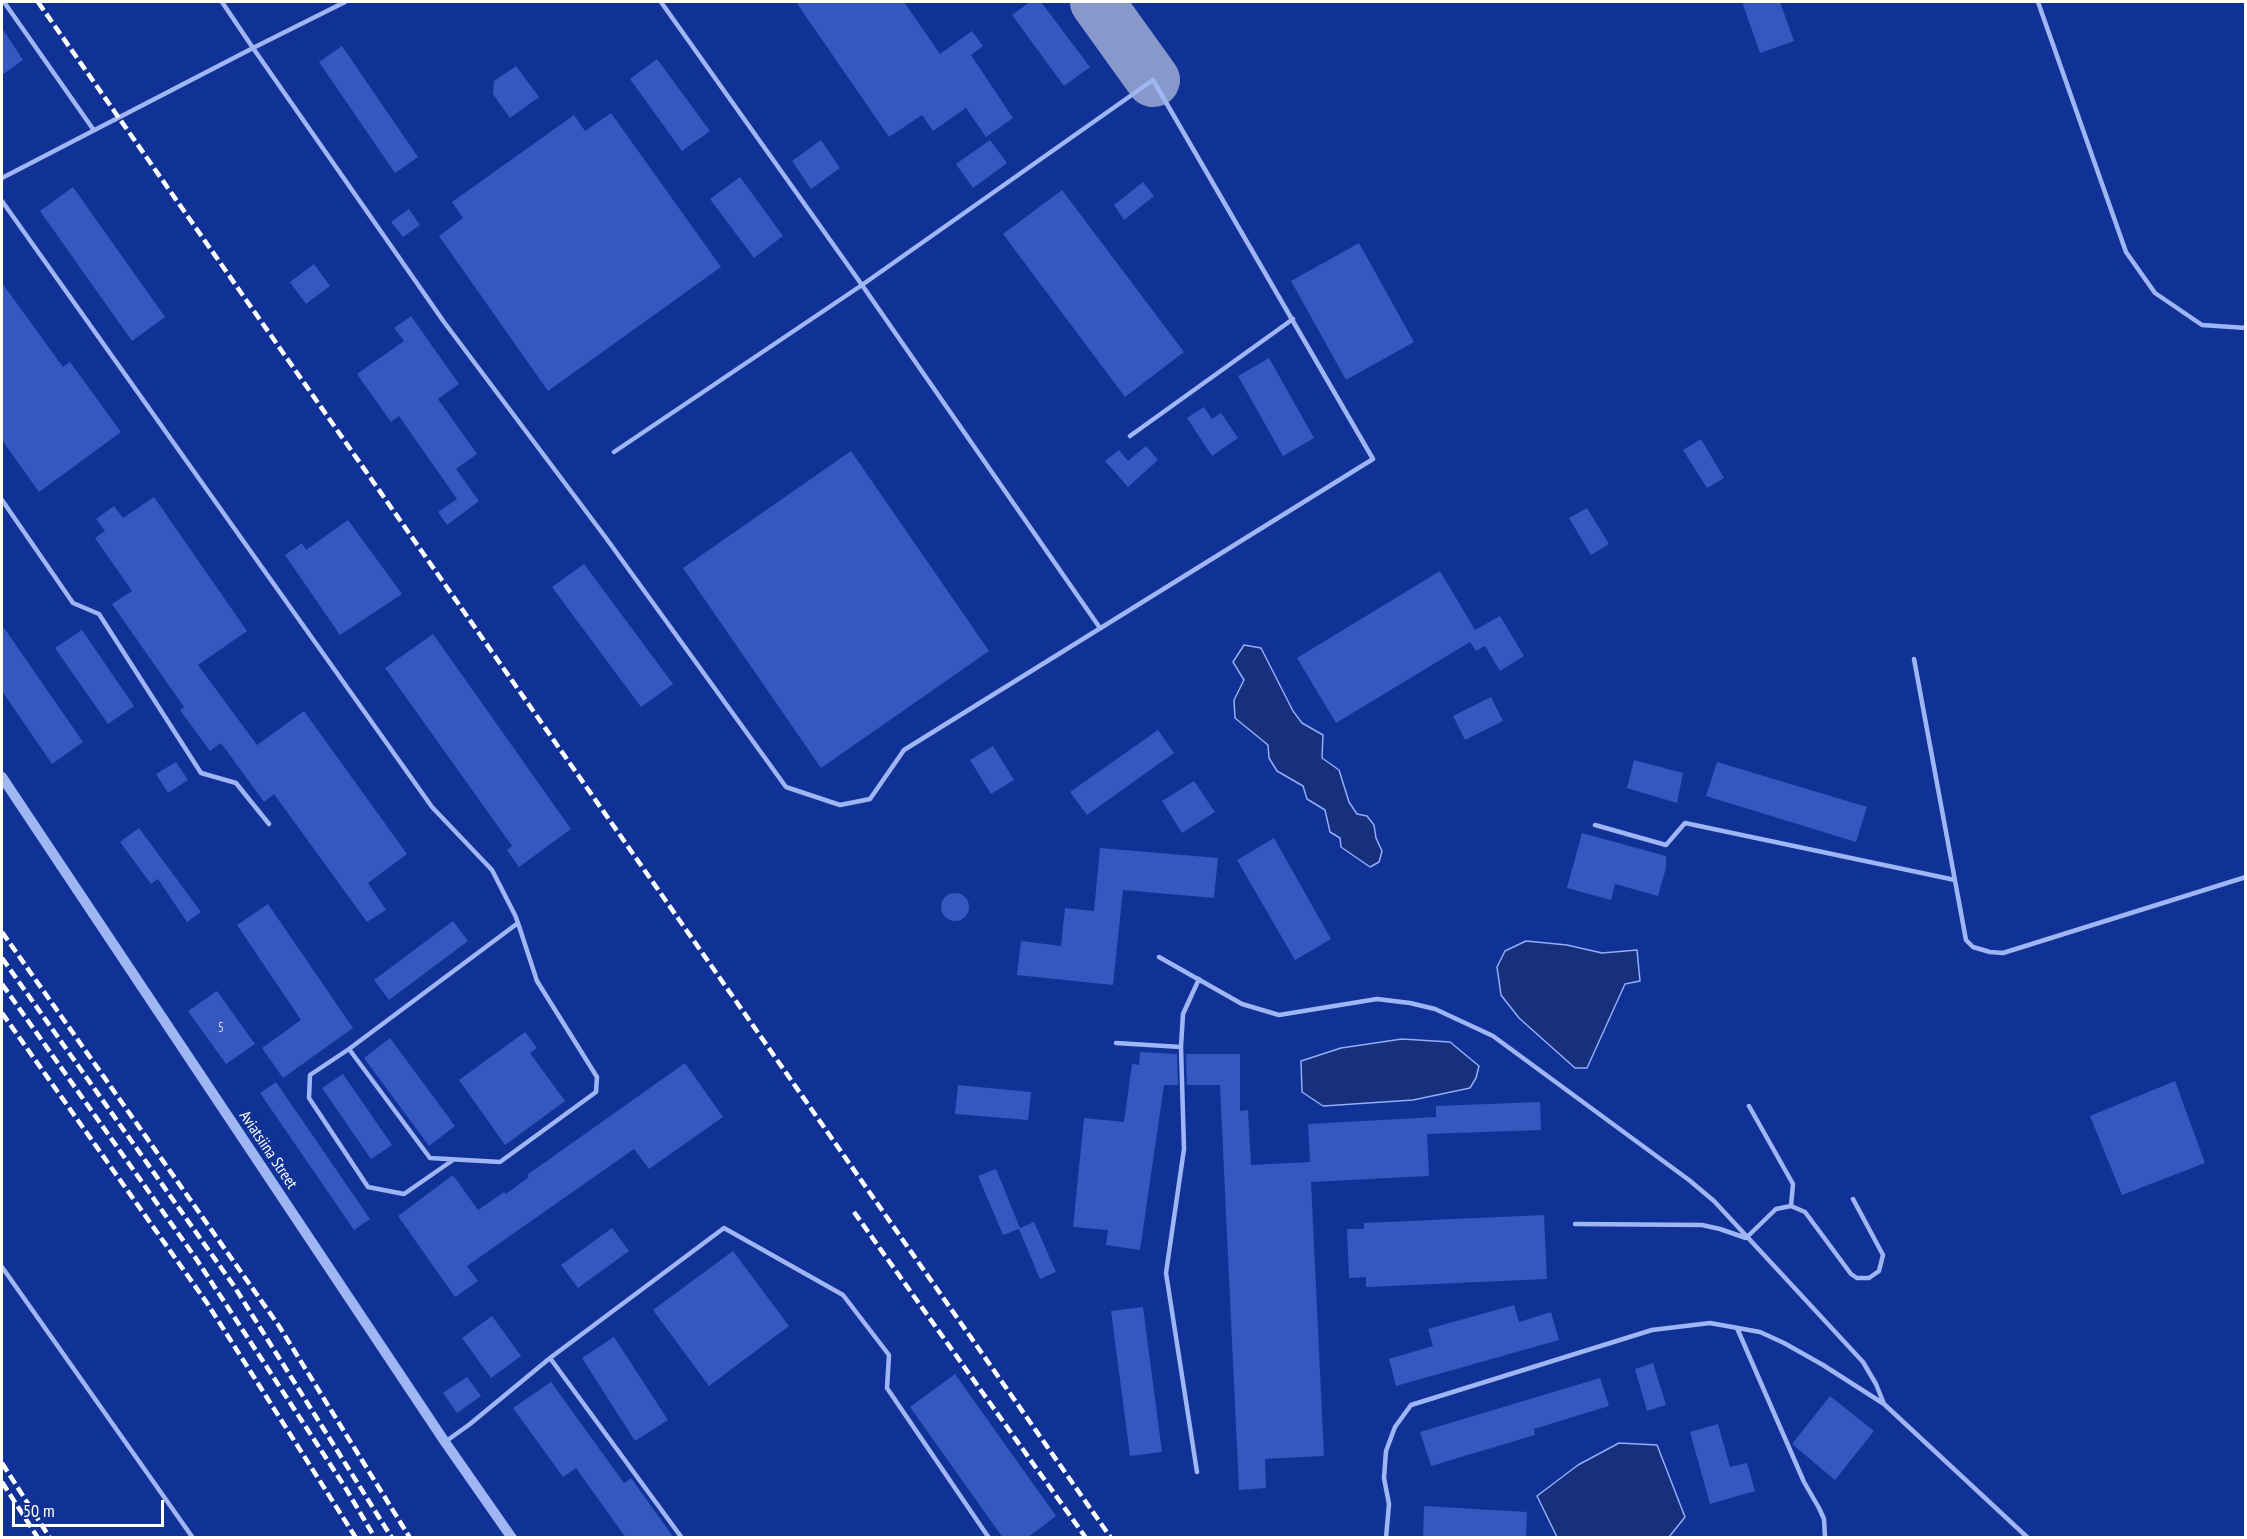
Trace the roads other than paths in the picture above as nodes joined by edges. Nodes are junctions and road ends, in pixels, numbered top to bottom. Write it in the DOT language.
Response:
graph roads {
  1 [pos="4,2"];
  2 [pos="222,2"];
  3 [pos="345,2"];
  4 [pos="661,2"];
  5 [pos="2038,2"];
  6 [pos="253,48"];
  7 [pos="93,129"];
  8 [pos="2,178"];
  9 [pos="2,201"];
  10 [pos="862,285"];
  11 [pos="1293,319"];
  12 [pos="2246,328"];
  13 [pos="1130,436"];
  14 [pos="614,452"];
  15 [pos="2,500"];
  16 [pos="1100,628"];
  17 [pos="1914,659"];
  18 [pos="2,777"];
  19 [pos="269,824"];
  20 [pos="1595,825"];
  21 [pos="2246,877"];
  22 [pos="1955,880"];
  23 [pos="518,923"];
  24 [pos="1159,957"];
  25 [pos="1199,979"];
  26 [pos="1116,1043"];
  27 [pos="1181,1047"];
  28 [pos="349,1049"];
  29 [pos="1749,1106"];
  30 [pos="455,1159"];
  31 [pos="1853,1199"];
  32 [pos="1791,1206"];
  33 [pos="1575,1224"];
  34 [pos="1746,1238"];
  35 [pos="2,1267"];
  36 [pos="1737,1328"];
  37 [pos="550,1358"];
  38 [pos="1884,1404"];
  39 [pos="445,1442"];
  40 [pos="1197,1472"];
  41 [pos="193,1538"];
  42 [pos="512,1538"];
  43 [pos="682,1538"];
  44 [pos="989,1538"];
  45 [pos="1386,1538"];
  46 [pos="1825,1538"];
  47 [pos="2028,1538"];
  1 -- 7 [label="lane"];
  2 -- 6 [label="lane"];
  3 -- 6 [label="lane"];
  4 -- 10 [label="lane"];
  5 -- 12 [label="lane"];
  6 -- 7 [label="lane"];
  6 -- 16 [label="lane"];
  7 -- 8 [label="lane"];
  9 -- 23 [label="lane"];
  10 -- 11 [label="lane"];
  10 -- 14 [label="lane"];
  10 -- 16 [label="lane"];
  11 -- 13 [label="lane"];
  11 -- 16 [label="lane"];
  15 -- 19 [label="lane"];
  17 -- 22 [label="lane"];
  18 -- 39 [label="street, Aviatsiina Street"];
  20 -- 22 [label="lane"];
  21 -- 22 [label="lane"];
  23 -- 28 [label="lane"];
  23 -- 30 [label="lane"];
  24 -- 25 [label="lane"];
  25 -- 27 [label="lane"];
  25 -- 34 [label="lane"];
  26 -- 27 [label="lane"];
  27 -- 40 [label="lane"];
  28 -- 30 [label="lane"];
  28 -- 30 [label="lane"];
  29 -- 32 [label="lane"];
  31 -- 32 [label="lane"];
  32 -- 34 [label="lane"];
  33 -- 34 [label="lane"];
  34 -- 38 [label="lane"];
  35 -- 41 [label="lane"];
  36 -- 38 [label="lane"];
  36 -- 45 [label="lane"];
  36 -- 46 [label="lane"];
  37 -- 39 [label="lane"];
  37 -- 43 [label="lane"];
  37 -- 44 [label="lane"];
  38 -- 47 [label="lane"];
  39 -- 42 [label="street, Aviatsiina Street"];
}
